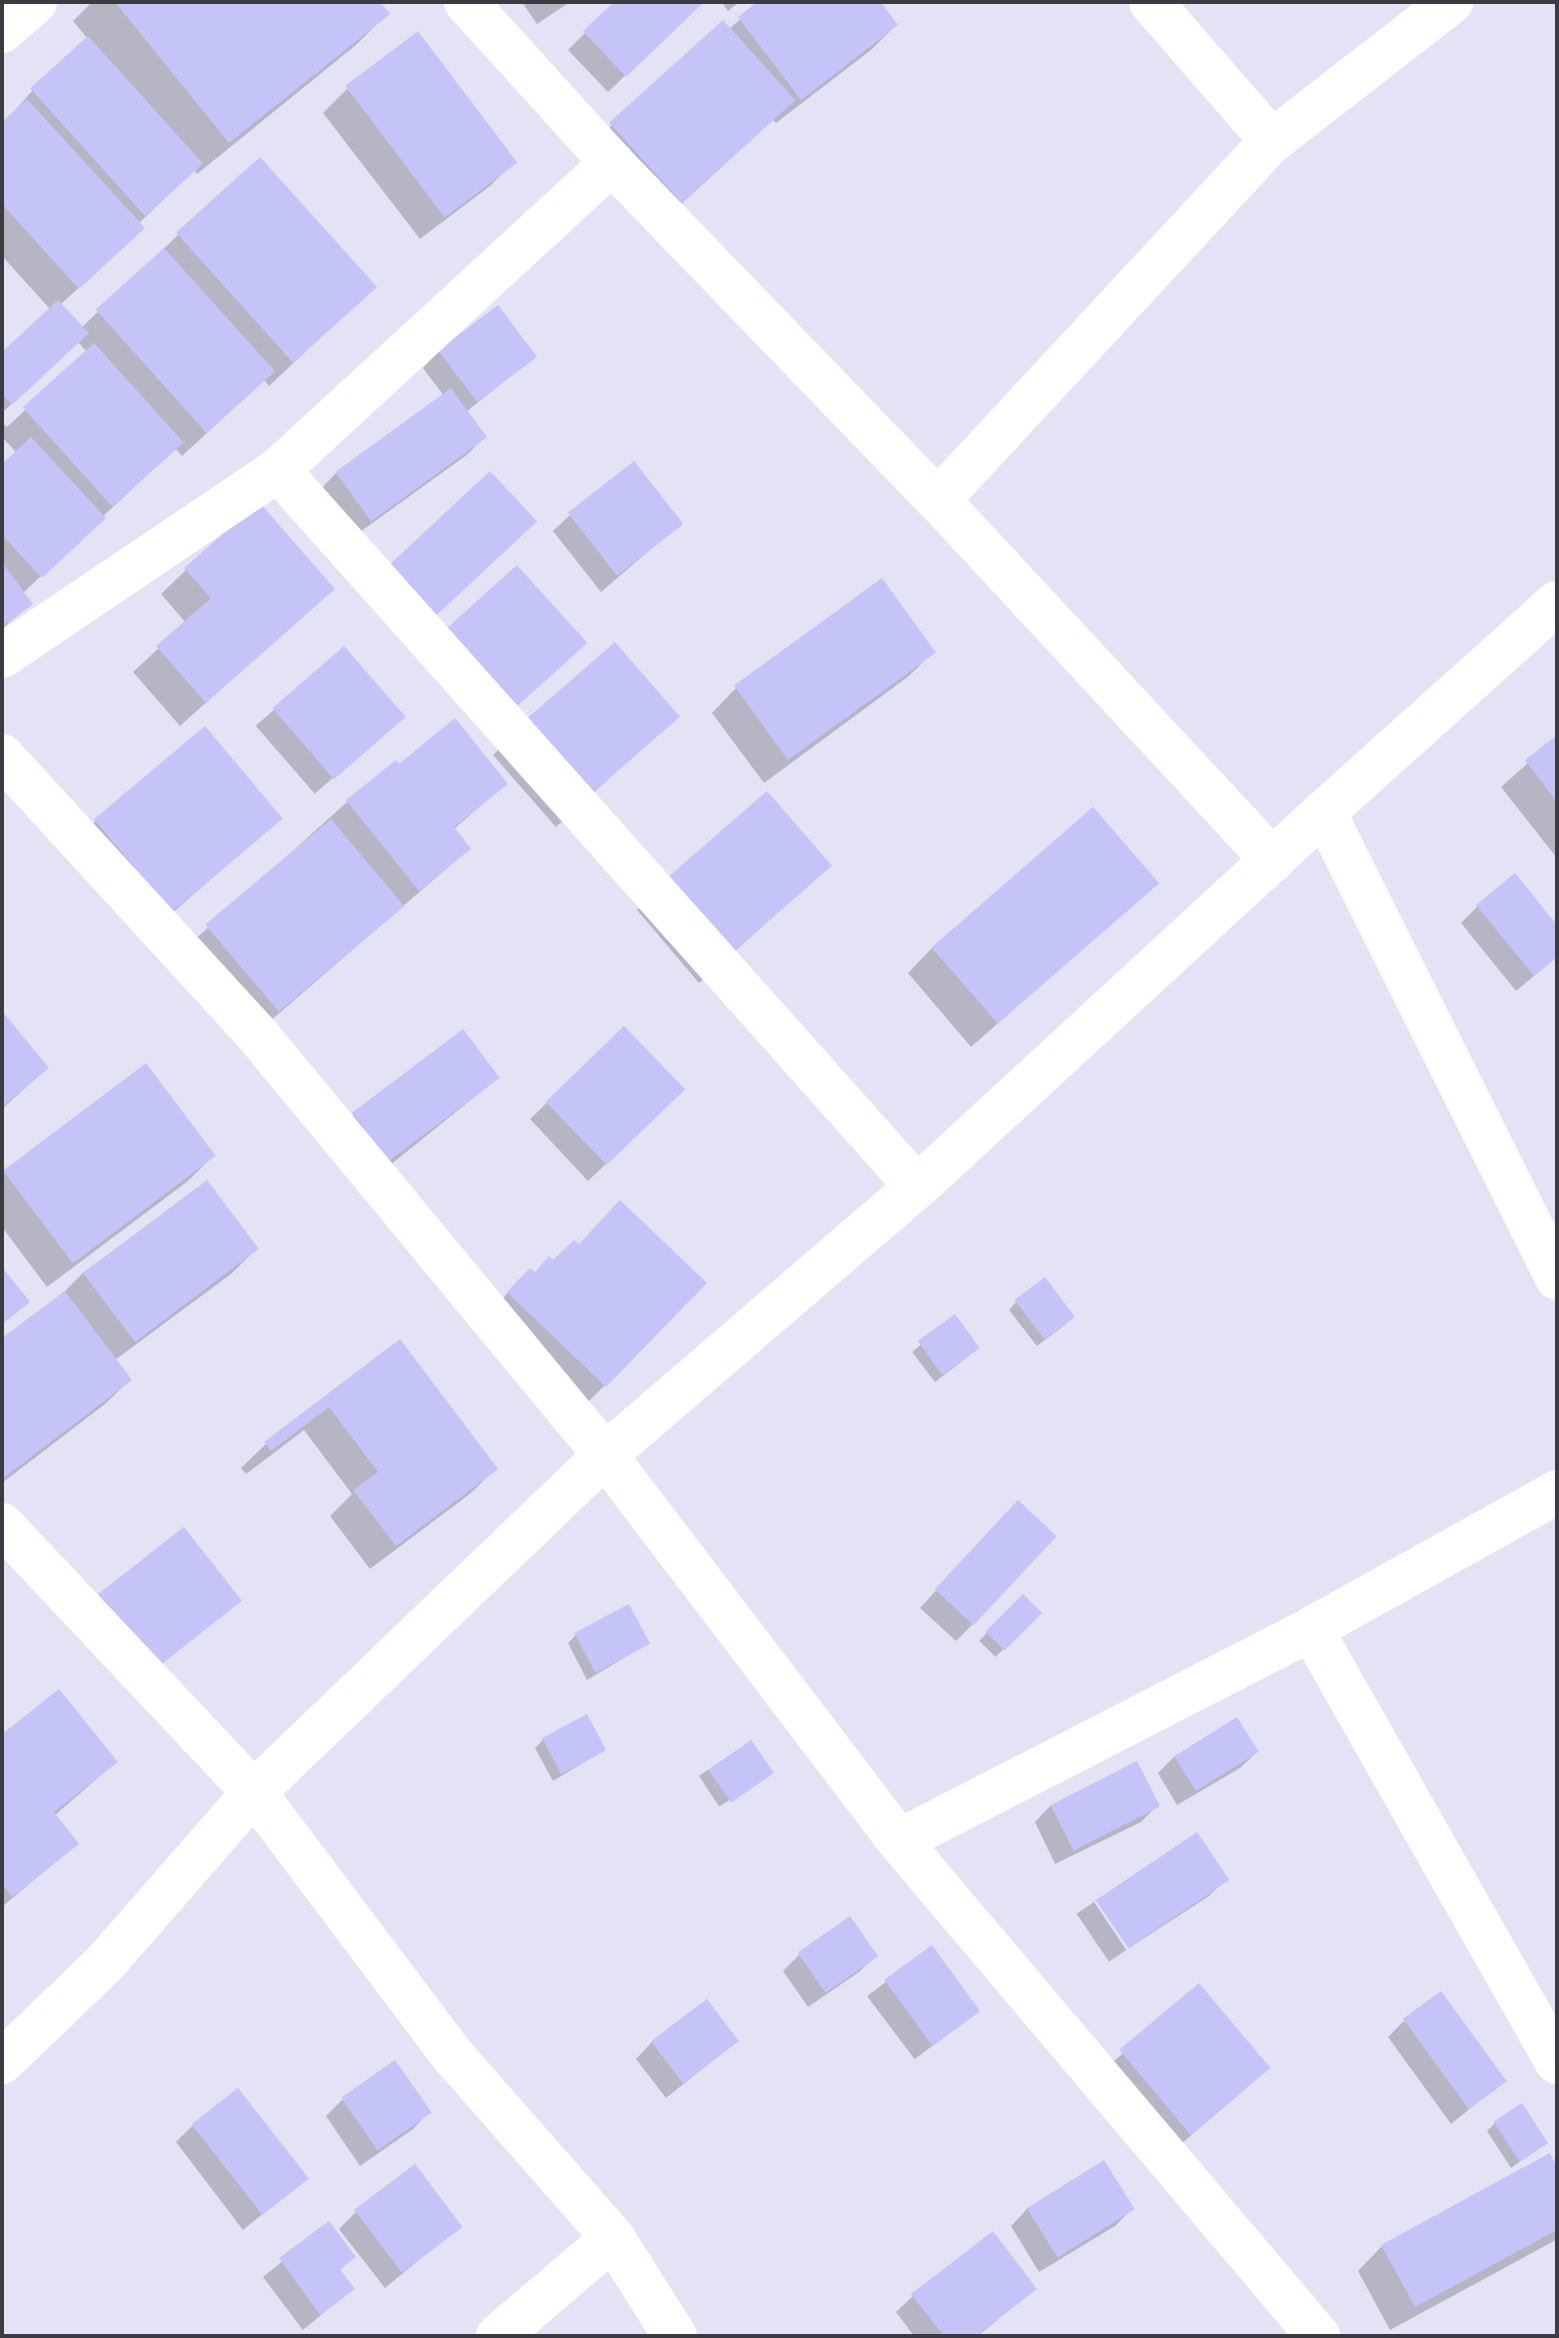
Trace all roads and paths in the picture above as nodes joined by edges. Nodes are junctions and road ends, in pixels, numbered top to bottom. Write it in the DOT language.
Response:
graph roads {
  1 [pos="35,2"];
  2 [pos="466,2"];
  3 [pos="1151,2"];
  4 [pos="1451,2"];
  5 [pos="2,31"];
  6 [pos="1272,141"];
  7 [pos="612,163"];
  8 [pos="278,470"];
  9 [pos="938,500"];
  10 [pos="1557,603"];
  11 [pos="2,656"];
  12 [pos="2,756"];
  13 [pos="1324,812"];
  14 [pos="1273,861"];
  15 [pos="917,1187"];
  16 [pos="1557,1278"];
  17 [pos="605,1455"];
  18 [pos="1557,1492"];
  19 [pos="2,1525"];
  20 [pos="1311,1629"];
  21 [pos="254,1792"];
  22 [pos="899,1841"];
  23 [pos="2,2062"];
  24 [pos="1557,2062"];
  25 [pos="613,2238"];
  26 [pos="498,2336"];
  27 [pos="675,2336"];
  28 [pos="1318,2336"];
  1 -- 5 [label="street"];
  2 -- 7 [label="street"];
  3 -- 6 [label="street"];
  4 -- 6 [label="street"];
  6 -- 9 [label="street"];
  7 -- 8 [label="street"];
  7 -- 9 [label="street"];
  8 -- 11 [label="street"];
  8 -- 15 [label="street"];
  9 -- 14 [label="street"];
  10 -- 13 [label="street"];
  12 -- 17 [label="street"];
  13 -- 14 [label="street"];
  13 -- 16 [label="street"];
  14 -- 15 [label="street"];
  15 -- 17 [label="street"];
  17 -- 21 [label="street"];
  17 -- 22 [label="street"];
  18 -- 20 [label="street"];
  19 -- 21 [label="street"];
  20 -- 22 [label="street"];
  20 -- 24 [label="street"];
  21 -- 23 [label="street"];
  21 -- 25 [label="street"];
  22 -- 28 [label="street"];
  25 -- 26 [label="street"];
  25 -- 27 [label="street"];
}
